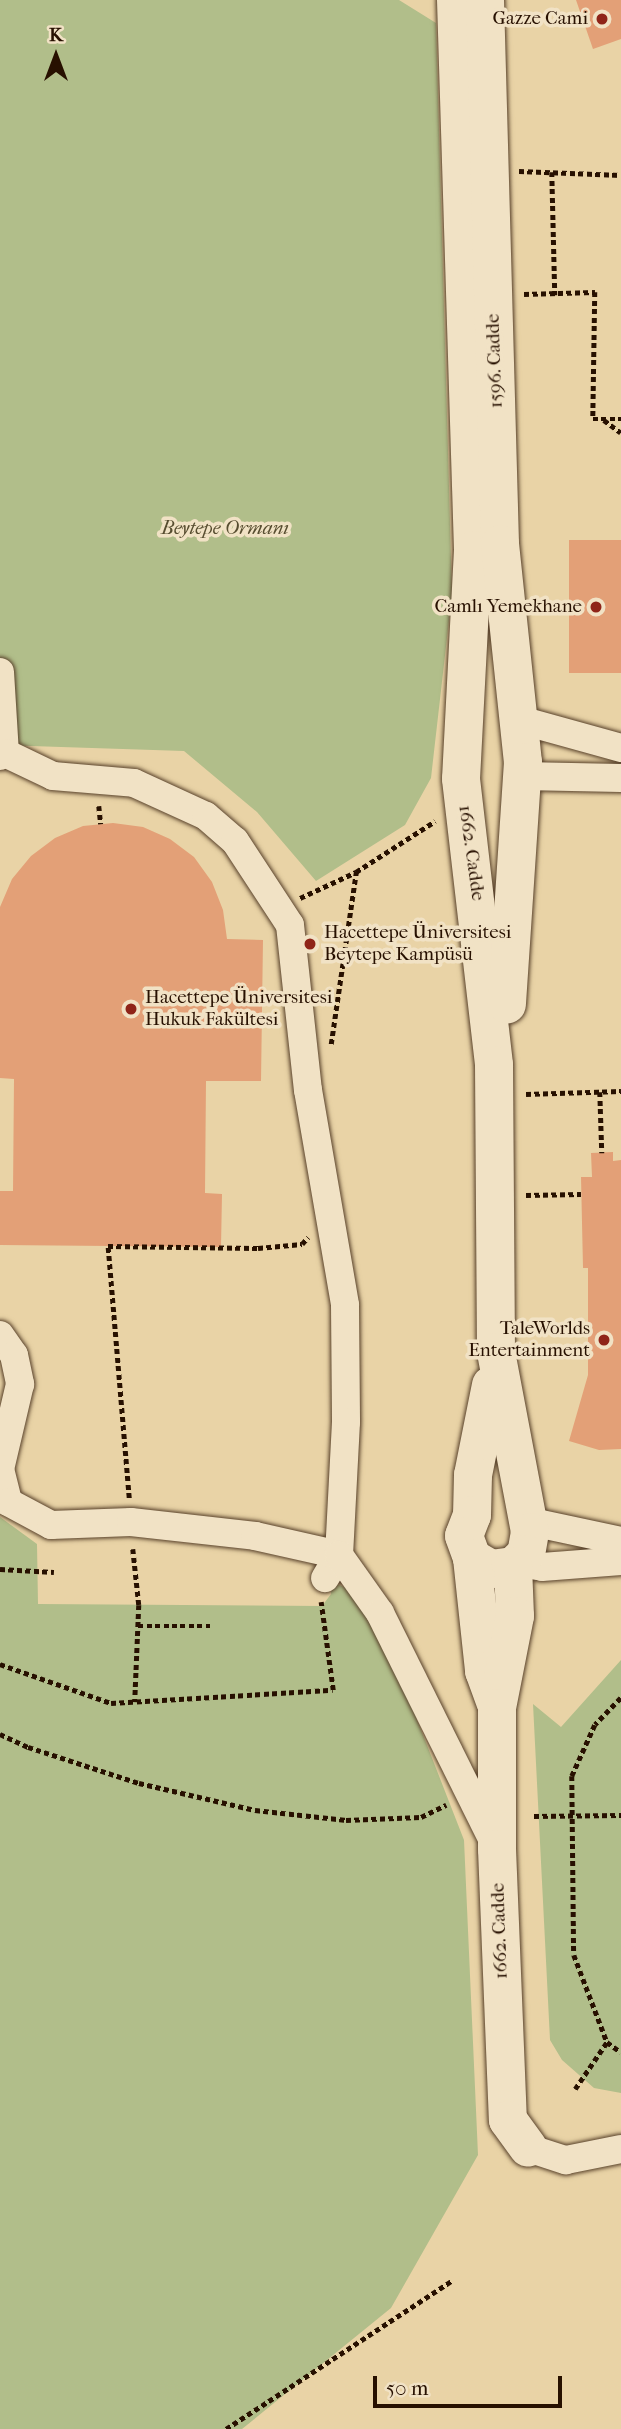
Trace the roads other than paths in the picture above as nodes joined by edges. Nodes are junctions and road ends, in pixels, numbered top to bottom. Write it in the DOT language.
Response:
graph roads {
  1 [pos="456,0"];
  2 [pos="485,0"];
  3 [pos="0,672"];
  4 [pos="461,715"];
  5 [pos="520,720"];
  6 [pos="621,748"];
  7 [pos="3,754"];
  8 [pos="522,776"];
  9 [pos="621,778"];
  10 [pos="462,782"];
  11 [pos="494,1065"];
  12 [pos="0,1335"];
  13 [pos="496,1352"];
  14 [pos="472,1515"];
  15 [pos="527,1521"];
  16 [pos="621,1541"];
  17 [pos="472,1558"];
  18 [pos="621,1561"];
  19 [pos="515,1564"];
  20 [pos="328,1575"];
  21 [pos="497,1707"];
  22 [pos="497,1849"];
  23 [pos="527,2148"];
  24 [pos="621,2149"];
  1 -- 4 [label="street, 1596. Cadde"];
  2 -- 5 [label="street, 1596. Cadde"];
  3 -- 7 [label="street"];
  4 -- 5 [label="street"];
  4 -- 10 [label="street, 1596. Cadde"];
  5 -- 6 [label="street"];
  5 -- 8 [label="street, 1596. Cadde"];
  7 -- 20 [label="street"];
  8 -- 9 [label="street"];
  8 -- 10 [label="street"];
  8 -- 11 [label="street, 1662. Cadde"];
  10 -- 11 [label="street, 1662. Cadde"];
  11 -- 13 [label="street, 1662. Cadde"];
  12 -- 20 [label="street"];
  13 -- 14 [label="street, 1662. Cadde"];
  13 -- 15 [label="street, 1662. Cadde"];
  14 -- 15 [label="street"];
  14 -- 17 [label="street, 1662. Cadde"];
  15 -- 16 [label="street"];
  15 -- 19 [label="street, 1662. Cadde"];
  17 -- 19 [label="street"];
  17 -- 21 [label="street, 1662. Cadde"];
  18 -- 19 [label="street"];
  19 -- 21 [label="street, 1662. Cadde"];
  20 -- 22 [label="street"];
  21 -- 22 [label="street, 1662. Cadde"];
  22 -- 23 [label="street, 1662. Cadde"];
  23 -- 24 [label="street"];
}
